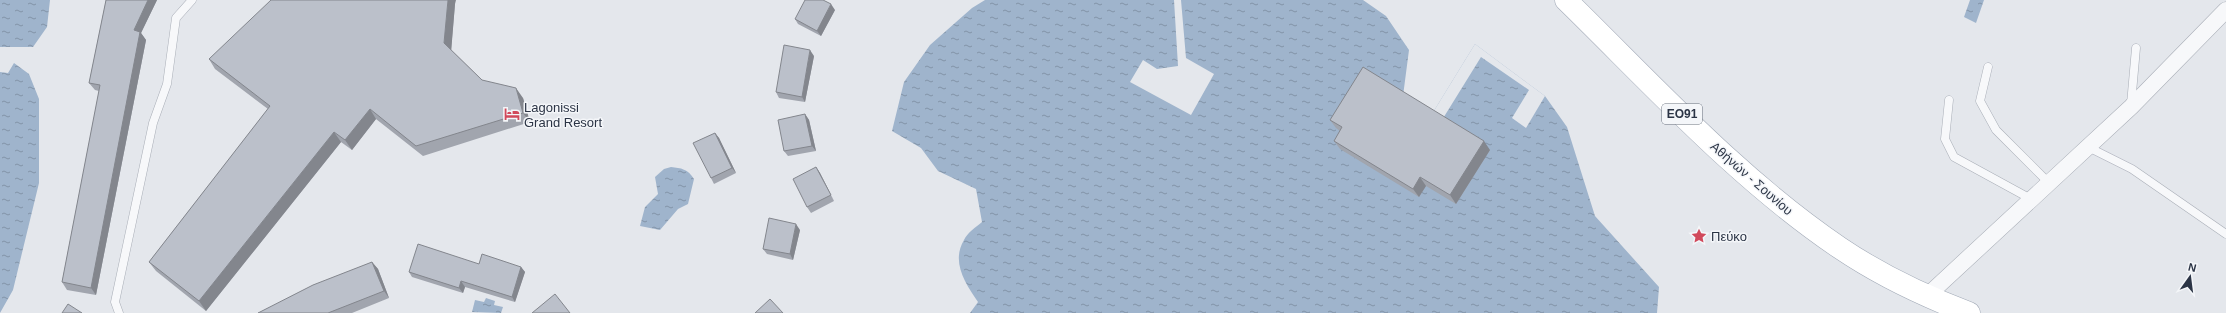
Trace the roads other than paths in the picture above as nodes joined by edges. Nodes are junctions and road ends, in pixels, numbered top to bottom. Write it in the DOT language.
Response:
graph roads {
  1 [pos="192,0"];
  2 [pos="1566,0"];
  3 [pos="2226,10"];
  4 [pos="2136,48"];
  5 [pos="1988,67"];
  6 [pos="1949,100"];
  7 [pos="2131,107"];
  8 [pos="2088,147"];
  9 [pos="2049,183"];
  10 [pos="2031,199"];
  11 [pos="2226,234"];
  12 [pos="1927,296"];
  13 [pos="119,313"];
  14 [pos="1969,313"];
  1 -- 13 [label="lane"];
  2 -- 12 [label="main road, Αθήνών - Σουνίου / ΕΟ91"];
  3 -- 7 [label="street"];
  4 -- 7 [label="lane"];
  5 -- 9 [label="lane"];
  6 -- 10 [label="lane"];
  7 -- 8 [label="street"];
  8 -- 9 [label="street"];
  8 -- 11 [label="lane"];
  9 -- 10 [label="street"];
  10 -- 12 [label="street"];
  12 -- 14 [label="main road, Αθήνών - Σουνίου / ΕΟ91"];
}
